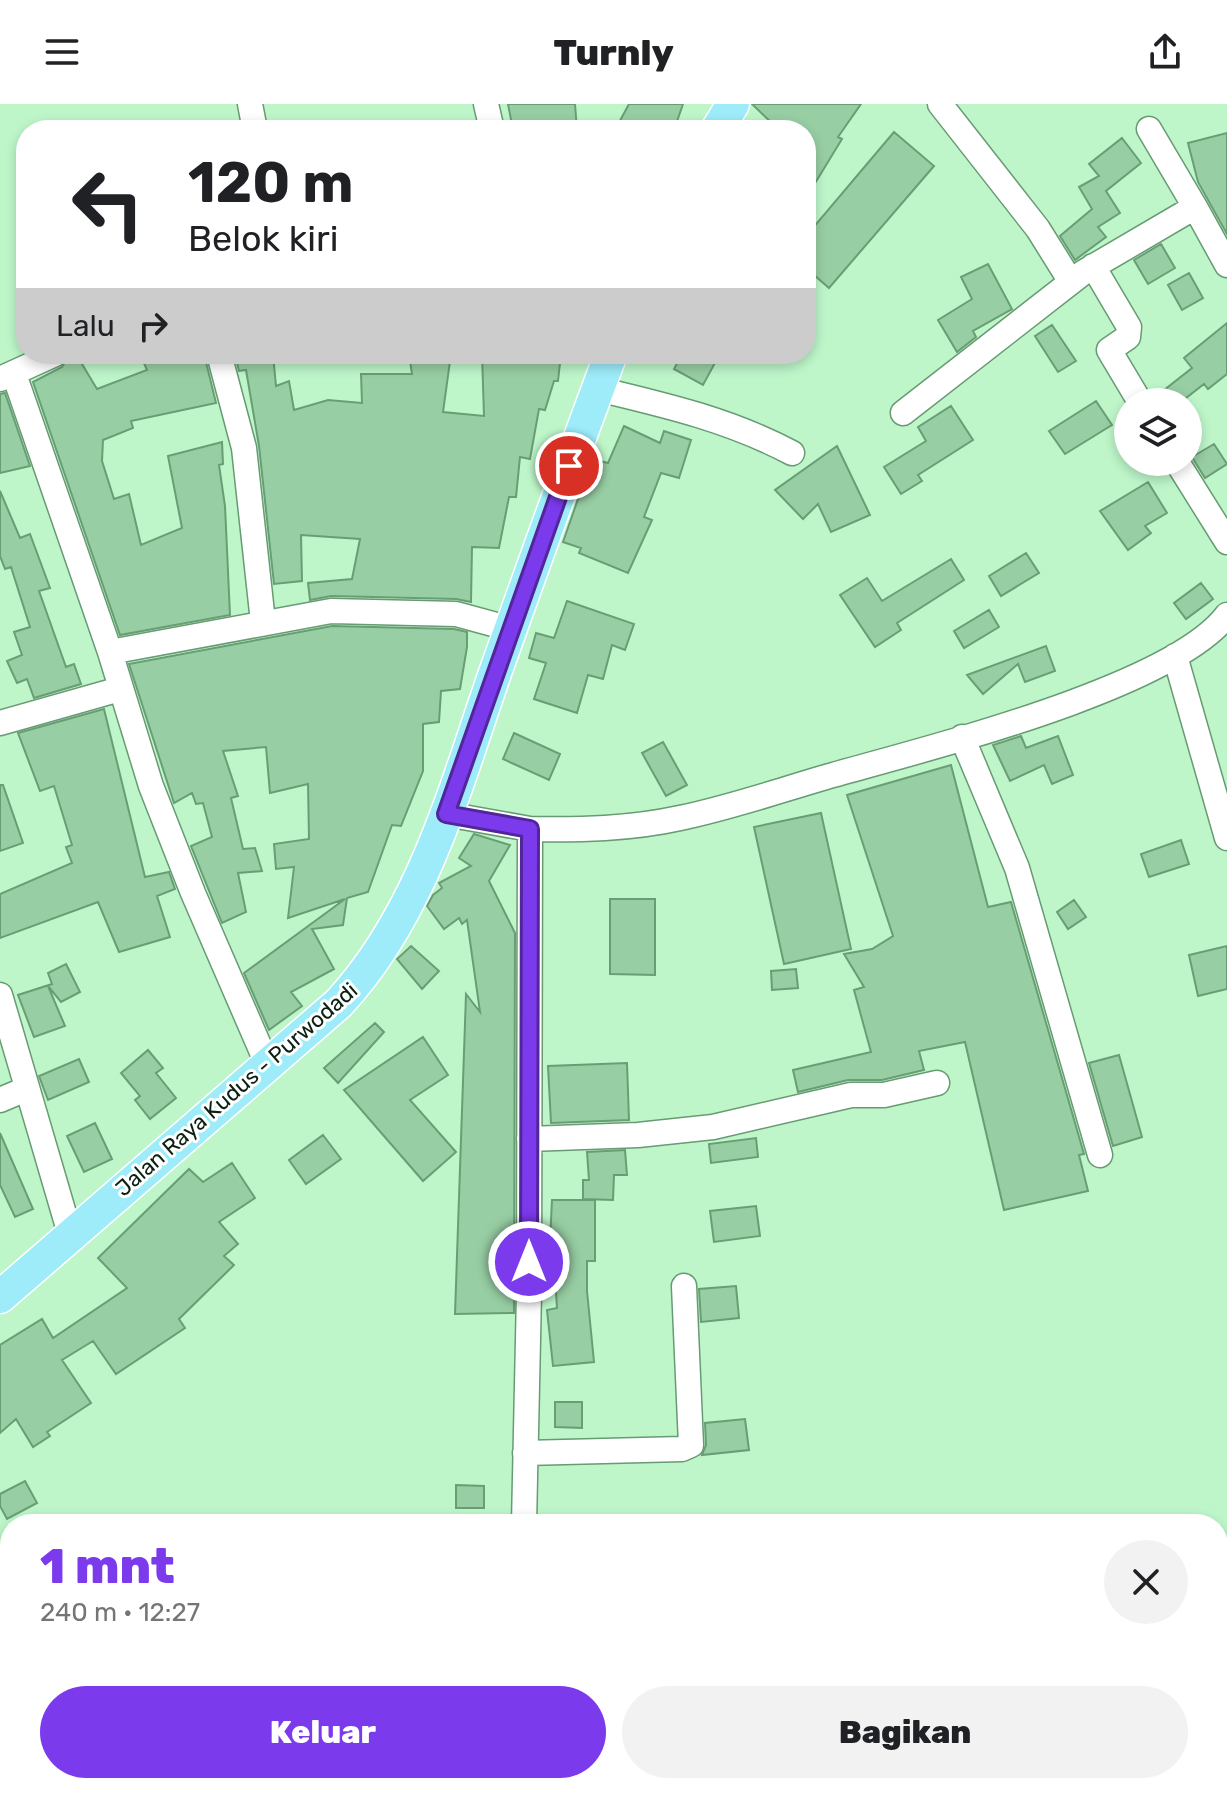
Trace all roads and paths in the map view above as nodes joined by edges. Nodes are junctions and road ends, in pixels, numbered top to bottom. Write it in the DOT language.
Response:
graph roads {
  1 [pos="940,104"];
  2 [pos="1149,129"];
  3 [pos="1195,207"];
  4 [pos="1227,265"];
  5 [pos="1093,266"];
  6 [pos="1071,282"];
  7 [pos="33,364"];
  8 [pos="222,364"];
  9 [pos="607,364"];
  10 [pos="7,376"];
  11 [pos="1132,388"];
  12 [pos="598,389"];
  13 [pos="903,413"];
  14 [pos="792,453"];
  15 [pos="1186,476"];
  16 [pos="1227,542"];
  17 [pos="1227,615"];
  18 [pos="263,622"];
  19 [pos="511,629"];
  20 [pos="110,652"];
  21 [pos="1175,656"];
  22 [pos="120,689"];
  23 [pos="0,723"];
  24 [pos="962,737"];
  25 [pos="446,814"];
  26 [pos="530,829"];
  27 [pos="1227,838"];
  28 [pos="0,995"];
  29 [pos="268,1066"];
  30 [pos="937,1083"];
  31 [pos="26,1089"];
  32 [pos="0,1100"];
  33 [pos="529,1139"];
  34 [pos="1100,1155"];
  35 [pos="70,1234"];
  36 [pos="684,1286"];
  37 [pos="0,1297"];
  38 [pos="525,1453"];
  39 [pos="524,1514"];
  1 -- 6 [label="street"];
  2 -- 3 [label="street"];
  3 -- 4 [label="street"];
  3 -- 5 [label="street"];
  5 -- 6 [label="street"];
  5 -- 11 [label="street"];
  6 -- 13 [label="street"];
  7 -- 10 [label="street"];
  8 -- 18 [label="street"];
  9 -- 12 [label="main road, Jalan Raya Kudus - Purwodadi"];
  10 -- 20 [label="street"];
  12 -- 14 [label="street"];
  12 -- 19 [label="main road, Jalan Raya Kudus - Purwodadi"];
  15 -- 16 [label="street"];
  17 -- 21 [label="street"];
  18 -- 19 [label="street"];
  18 -- 20 [label="street"];
  19 -- 25 [label="main road, Jalan Raya Kudus - Purwodadi"];
  20 -- 22 [label="street"];
  21 -- 24 [label="street"];
  21 -- 27 [label="street"];
  22 -- 23 [label="street"];
  22 -- 29 [label="street"];
  24 -- 26 [label="street"];
  24 -- 34 [label="street"];
  25 -- 26 [label="street"];
  25 -- 29 [label="main road, Jalan Raya Kudus - Purwodadi"];
  26 -- 33 [label="street"];
  28 -- 31 [label="street"];
  29 -- 35 [label="main road, Jalan Raya Kudus - Purwodadi"];
  30 -- 33 [label="street"];
  31 -- 32 [label="street"];
  31 -- 35 [label="street"];
  33 -- 38 [label="street"];
  35 -- 37 [label="main road, Jalan Raya Kudus - Purwodadi"];
  36 -- 38 [label="street"];
  38 -- 39 [label="street"];
}
